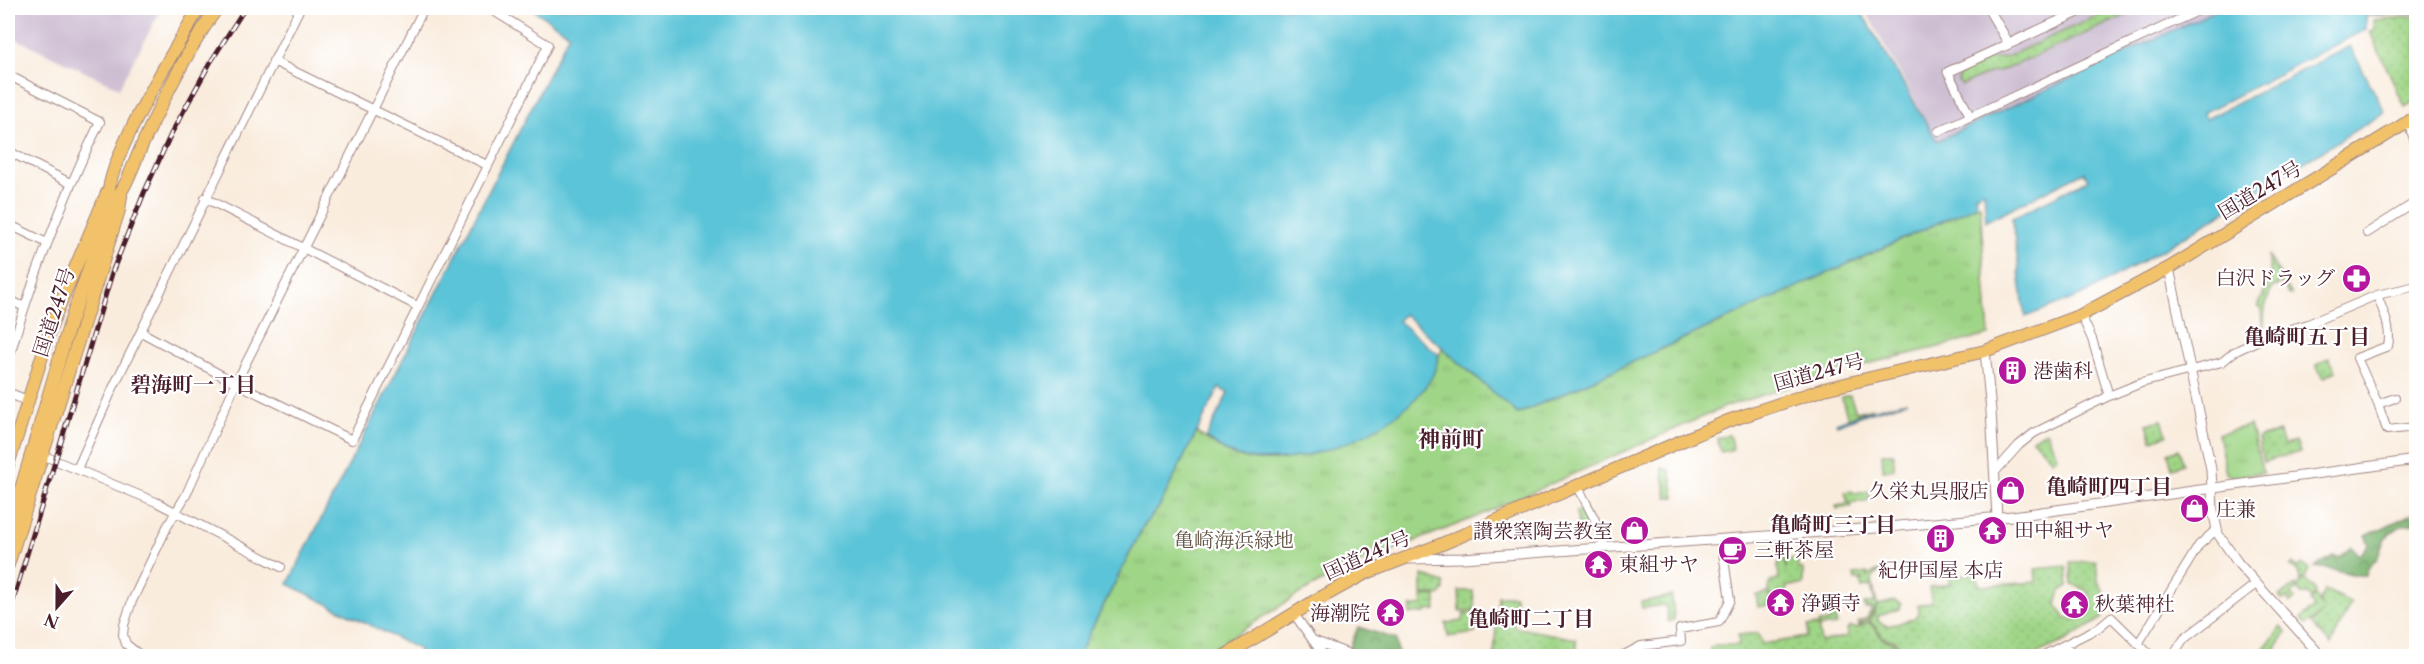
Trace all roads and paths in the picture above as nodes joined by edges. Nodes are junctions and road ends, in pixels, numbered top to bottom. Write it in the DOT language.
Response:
graph roads {
  1 [pos="199,8"];
  2 [pos="217,8"];
  3 [pos="300,8"];
  4 [pos="424,8"];
  5 [pos="489,8"];
  6 [pos="1988,8"];
  7 [pos="2087,8"];
  8 [pos="2204,8"];
  9 [pos="2008,44"];
  10 [pos="273,62"];
  11 [pos="1948,72"];
  12 [pos="8,75"];
  13 [pos="374,110"];
  14 [pos="1970,116"];
  15 [pos="2412,120"];
  16 [pos="1939,130"];
  17 [pos="2416,144"];
  18 [pos="8,151"];
  19 [pos="487,165"];
  20 [pos="70,183"];
  21 [pos="107,193"];
  22 [pos="121,195"];
  23 [pos="205,198"];
  24 [pos="2416,202"];
  25 [pos="110,207"];
  26 [pos="8,224"];
  27 [pos="2367,233"];
  28 [pos="47,243"];
  29 [pos="304,247"];
  30 [pos="2169,268"];
  31 [pos="2416,286"];
  32 [pos="2377,295"];
  33 [pos="8,299"];
  34 [pos="417,306"];
  35 [pos="24,307"];
  36 [pos="2081,315"];
  37 [pos="141,332"];
  38 [pos="1985,351"];
  39 [pos="8,362"];
  40 [pos="2190,371"];
  41 [pos="236,383"];
  42 [pos="8,393"];
  43 [pos="2109,396"];
  44 [pos="2394,398"];
  45 [pos="29,401"];
  46 [pos="2378,404"];
  47 [pos="2416,427"];
  48 [pos="42,455"];
  49 [pos="2416,460"];
  50 [pos="8,465"];
  51 [pos="77,470"];
  52 [pos="1995,472"];
  53 [pos="1577,485"];
  54 [pos="2211,488"];
  55 [pos="176,513"];
  56 [pos="1997,517"];
  57 [pos="2217,529"];
  58 [pos="8,533"];
  59 [pos="1721,539"];
  60 [pos="1605,548"];
  61 [pos="1404,559"];
  62 [pos="8,565"];
  63 [pos="281,567"];
  64 [pos="2256,584"];
  65 [pos="1294,614"];
  66 [pos="1315,641"];
  67 [pos="2138,644"];
  68 [pos="2066,645"];
  69 [pos="1234,654"];
  70 [pos="141,657"];
  71 [pos="1324,657"];
  72 [pos="1355,657"];
  73 [pos="1622,657"];
  74 [pos="2042,657"];
  75 [pos="2073,657"];
  76 [pos="2151,657"];
  77 [pos="2173,657"];
  78 [pos="2321,657"];
  1 -- 21 [label="highway"];
  2 -- 22 [label="highway, 国道247号"];
  3 -- 10 [label="street"];
  4 -- 13 [label="street"];
  5 -- 19 [label="street"];
  6 -- 9 [label="street"];
  7 -- 9 [label="street"];
  8 -- 14 [label="street"];
  9 -- 11 [label="street"];
  10 -- 13 [label="street"];
  10 -- 23 [label="street"];
  11 -- 14 [label="street"];
  12 -- 20 [label="street"];
  13 -- 19 [label="street"];
  13 -- 29 [label="street"];
  14 -- 16 [label="street"];
  15 -- 17 [label="street"];
  15 -- 30 [label="highway, 国道247号"];
  18 -- 20 [label="street"];
  19 -- 34 [label="street"];
  20 -- 28 [label="street"];
  21 -- 25 [label="highway"];
  21 -- 45 [label="highway"];
  22 -- 25 [label="highway, 国道247号"];
  22 -- 48 [label="highway"];
  23 -- 29 [label="street"];
  23 -- 37 [label="street"];
  24 -- 27 [label="street"];
  25 -- 58 [label="highway, 国道247号"];
  26 -- 28 [label="street"];
  28 -- 35 [label="street"];
  29 -- 34 [label="street"];
  29 -- 41 [label="street"];
  30 -- 36 [label="highway, 国道247号"];
  30 -- 40 [label="street"];
  31 -- 32 [label="street"];
  32 -- 40 [label="street"];
  32 -- 46 [label="street"];
  33 -- 35 [label="street"];
  34 -- 41 [label="street"];
  35 -- 39 [label="street"];
  36 -- 38 [label="highway, 国道247号"];
  36 -- 43 [label="street"];
  37 -- 41 [label="street"];
  37 -- 51 [label="street"];
  38 -- 52 [label="street"];
  38 -- 53 [label="highway, 国道247号"];
  40 -- 43 [label="street"];
  40 -- 54 [label="street"];
  41 -- 55 [label="street"];
  42 -- 45 [label="street"];
  43 -- 52 [label="street"];
  44 -- 46 [label="street"];
  45 -- 50 [label="highway"];
  46 -- 47 [label="street"];
  48 -- 51 [label="street"];
  48 -- 62 [label="highway"];
  49 -- 54 [label="street"];
  51 -- 55 [label="street"];
  52 -- 56 [label="street"];
  53 -- 60 [label="street"];
  53 -- 61 [label="highway, 国道247号"];
  54 -- 56 [label="street"];
  54 -- 57 [label="street"];
  55 -- 63 [label="street"];
  55 -- 70 [label="street"];
  56 -- 59 [label="street"];
  57 -- 64 [label="street"];
  57 -- 67 [label="street"];
  59 -- 60 [label="street"];
  59 -- 73 [label="street"];
  60 -- 61 [label="street"];
  61 -- 65 [label="highway, 国道247号"];
  64 -- 77 [label="street"];
  64 -- 78 [label="street"];
  65 -- 66 [label="street"];
  65 -- 69 [label="highway, 国道247号"];
  66 -- 71 [label="street"];
  66 -- 72 [label="street"];
  67 -- 68 [label="street"];
  67 -- 76 [label="street"];
  68 -- 74 [label="street"];
  68 -- 75 [label="street"];
}
